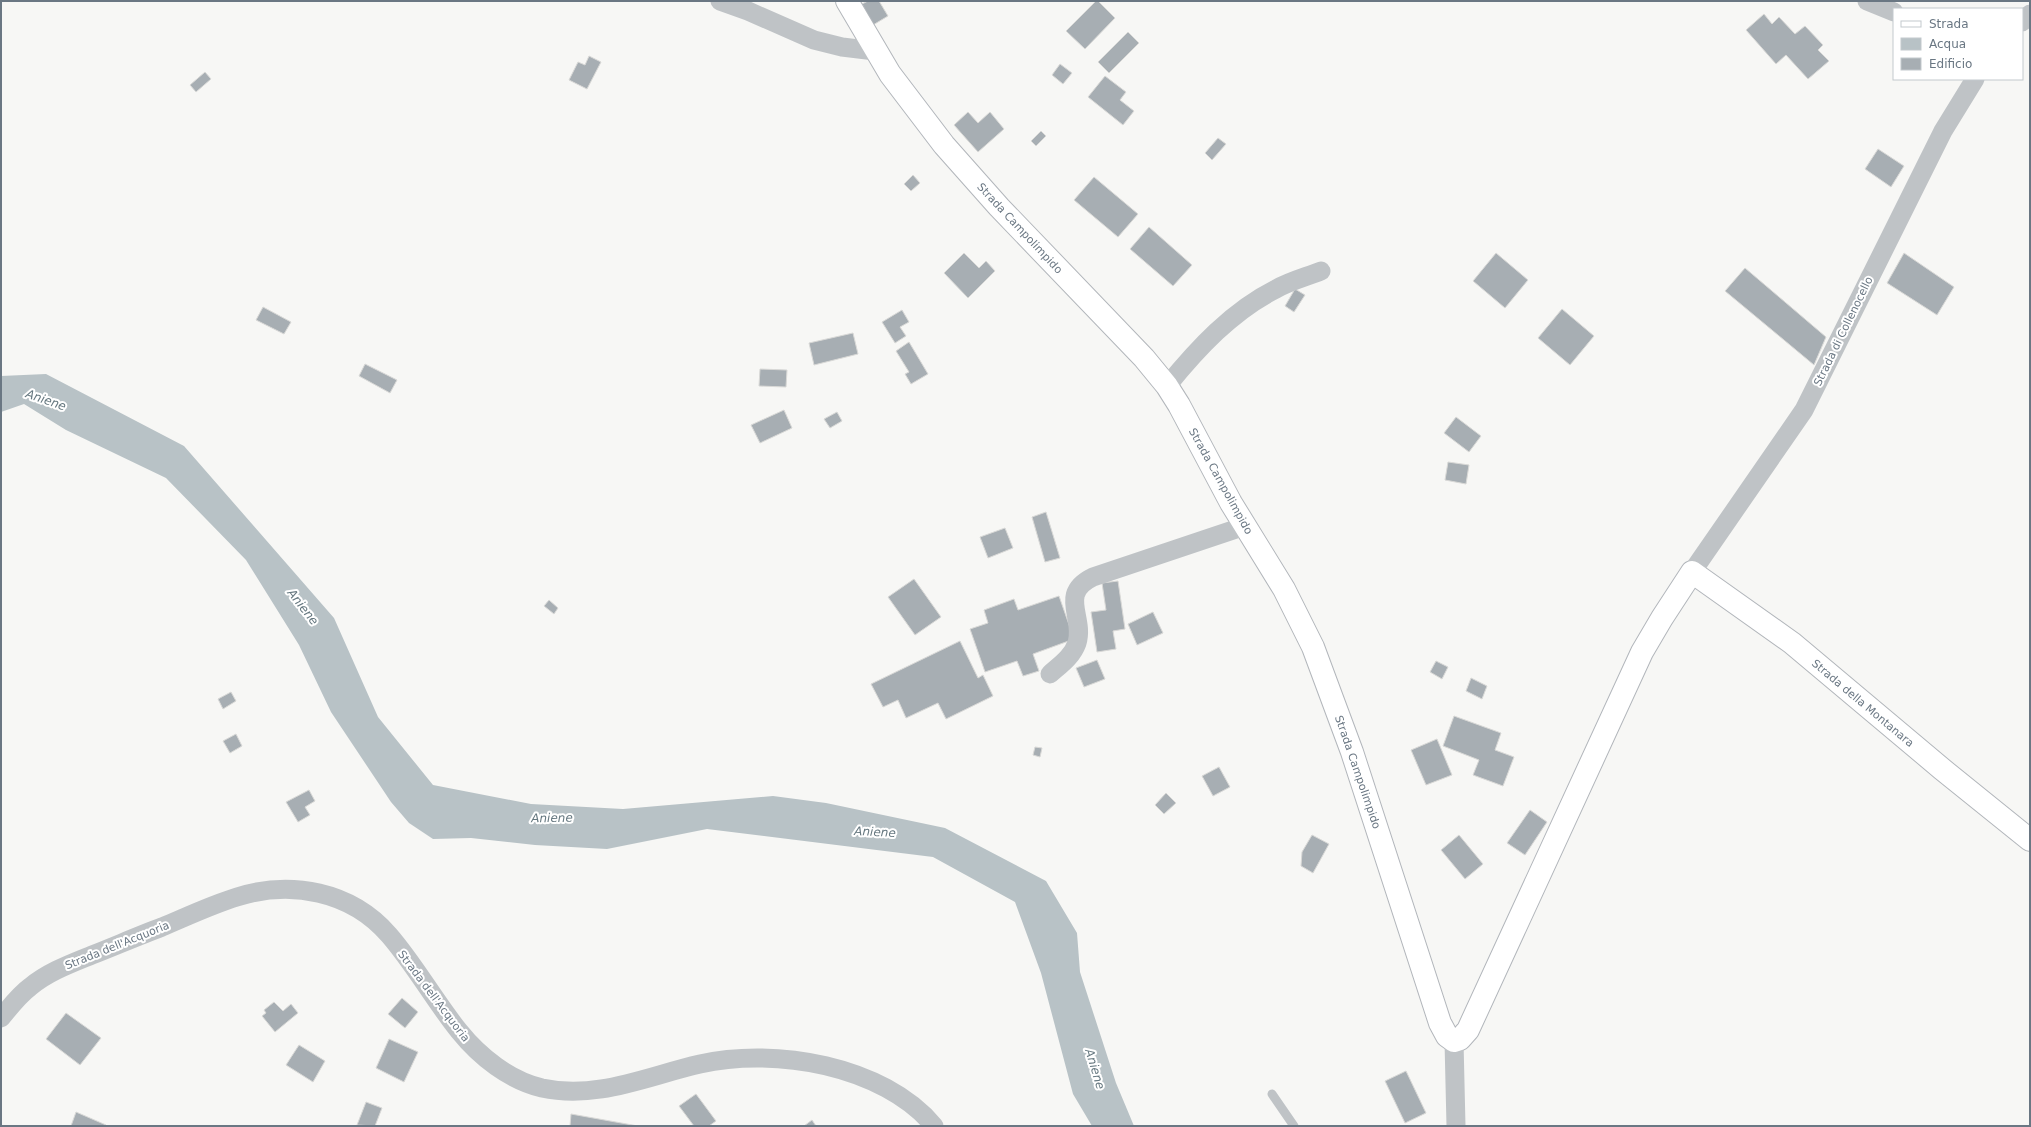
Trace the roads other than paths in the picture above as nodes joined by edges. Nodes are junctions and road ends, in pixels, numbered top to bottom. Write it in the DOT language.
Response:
graph roads {
  1 [pos="720,1"];
  2 [pos="847,1"];
  3 [pos="1867,1"];
  4 [pos="1893,12"];
  5 [pos="875,51"];
  6 [pos="1974,80"];
  7 [pos="1321,272"];
  8 [pos="1167,386"];
  9 [pos="1245,526"];
  10 [pos="1692,572"];
  11 [pos="1050,674"];
  12 [pos="2030,840"];
  13 [pos="1,1018"];
  14 [pos="1454,1041"];
  15 [pos="1272,1094"];
  16 [pos="934,1126"];
  17 [pos="1294,1126"];
  18 [pos="1456,1126"];
  1 -- 5 [label="street"];
  2 -- 5 [label="street, Strada Campolimpido"];
  3 -- 4 [label="street"];
  5 -- 8 [label="street, Strada Campolimpido"];
  6 -- 10 [label="street, Strada di Collenocello"];
  7 -- 8 [label="street"];
  8 -- 9 [label="street, Strada Campolimpido"];
  9 -- 11 [label="street"];
  9 -- 14 [label="street, Strada Campolimpido"];
  10 -- 12 [label="street, Strada della Montanara"];
  10 -- 14 [label="street"];
  13 -- 16 [label="street, Strada dell'Acquoria"];
  14 -- 18 [label="street"];
  15 -- 17 [label="lane"];
}
